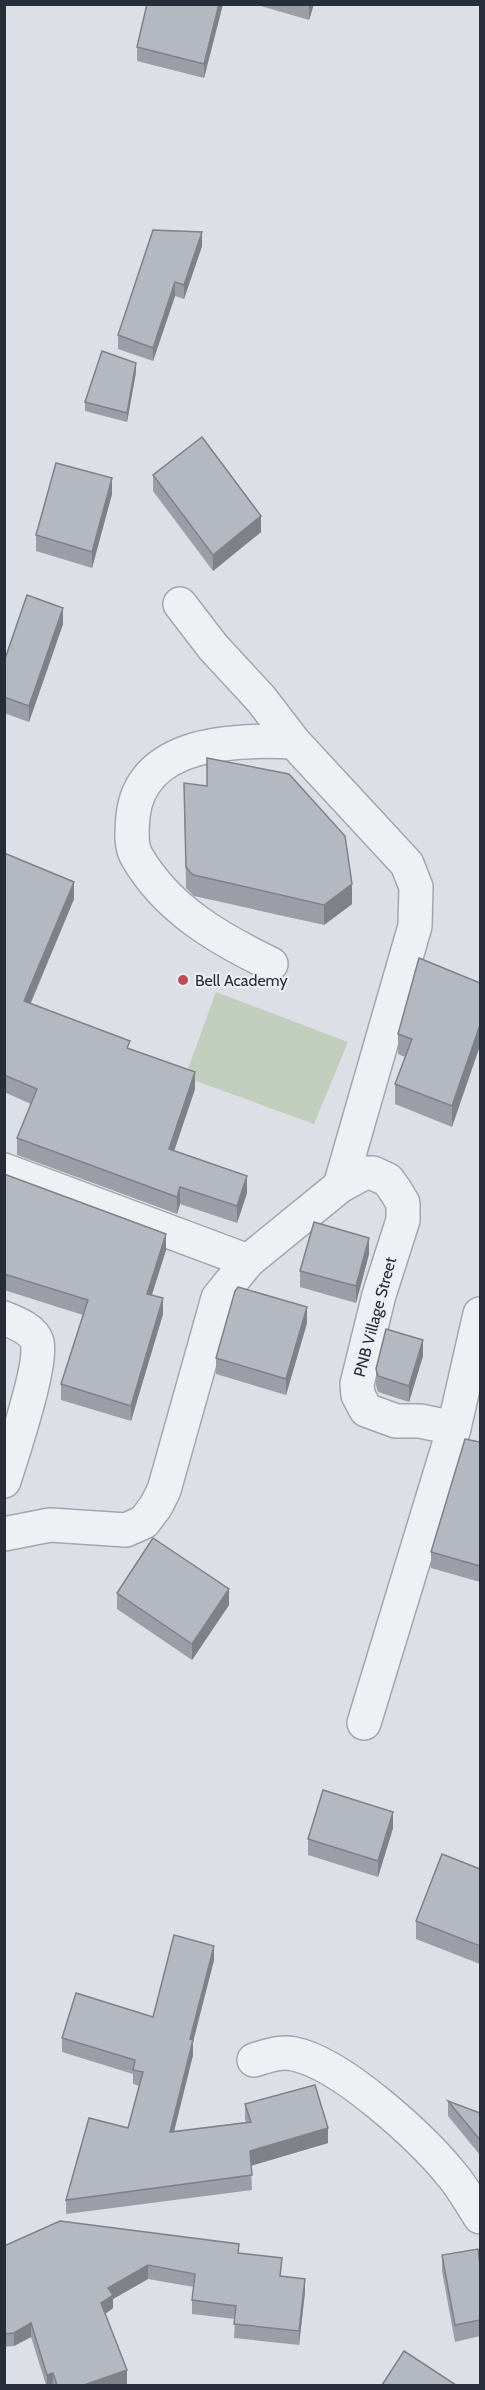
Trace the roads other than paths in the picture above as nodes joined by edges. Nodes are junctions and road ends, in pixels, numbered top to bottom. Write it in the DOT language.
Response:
graph roads {
  1 [pos="180,604"];
  2 [pos="294,742"];
  3 [pos="271,964"];
  4 [pos="4,1170"];
  5 [pos="340,1186"];
  6 [pos="248,1261"];
  7 [pos="480,1314"];
  8 [pos="4,1318"];
  9 [pos="454,1428"];
  10 [pos="4,1481"];
  11 [pos="4,1534"];
  12 [pos="364,1723"];
  13 [pos="254,2060"];
  14 [pos="480,2217"];
  1 -- 2 [label="street"];
  2 -- 3 [label="street"];
  2 -- 5 [label="street"];
  4 -- 6 [label="street"];
  5 -- 6 [label="street, PNB Village Street"];
  5 -- 9 [label="street, PNB Village Street"];
  6 -- 11 [label="street, PNB Village Street"];
  7 -- 9 [label="street"];
  8 -- 10 [label="street"];
  9 -- 12 [label="street"];
  13 -- 14 [label="street"];
}
